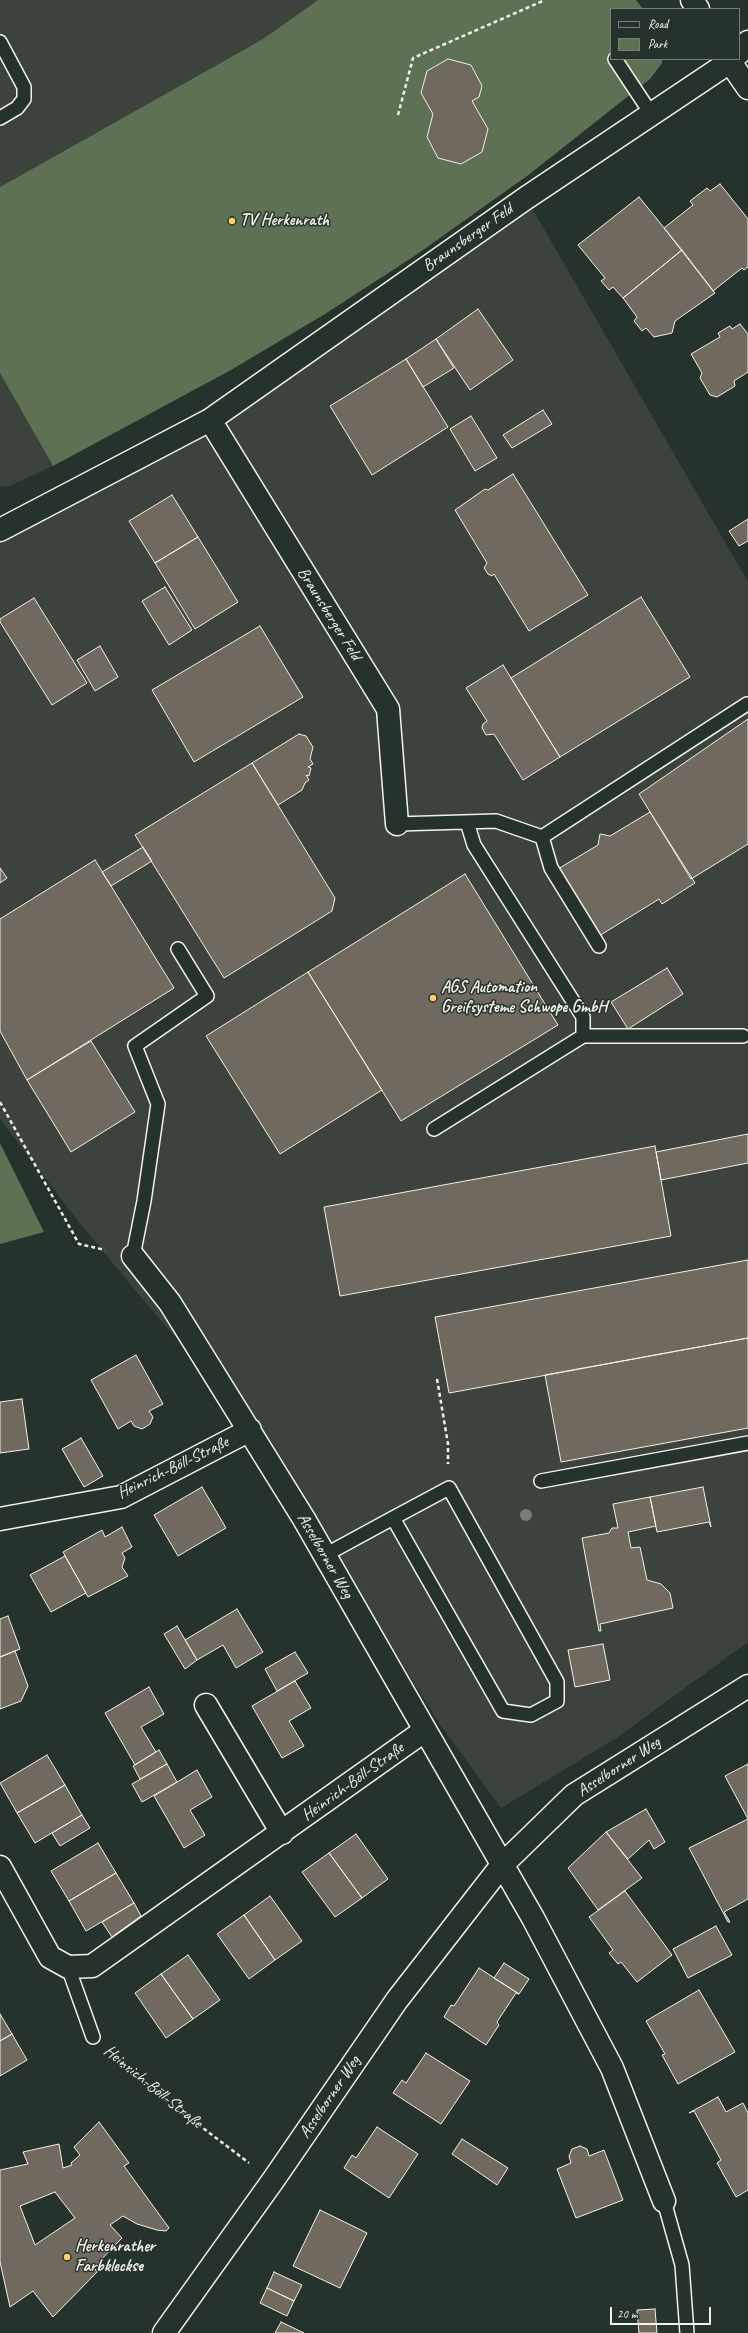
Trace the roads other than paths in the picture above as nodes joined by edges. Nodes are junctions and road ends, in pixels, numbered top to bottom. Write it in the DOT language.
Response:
graph roads {
  1 [pos="0,42"];
  2 [pos="748,42"];
  3 [pos="740,51"];
  4 [pos="615,60"];
  5 [pos="730,60"];
  6 [pos="734,60"];
  7 [pos="748,88"];
  8 [pos="652,115"];
  9 [pos="0,118"];
  10 [pos="210,420"];
  11 [pos="0,530"];
  12 [pos="747,704"];
  13 [pos="467,822"];
  14 [pos="397,824"];
  15 [pos="542,837"];
  16 [pos="599,946"];
  17 [pos="178,949"];
  18 [pos="583,1036"];
  19 [pos="743,1036"];
  20 [pos="434,1129"];
  21 [pos="133,1256"];
  22 [pos="250,1430"];
  23 [pos="748,1443"];
  24 [pos="540,1481"];
  25 [pos="393,1518"];
  26 [pos="0,1519"];
  27 [pos="325,1555"];
  28 [pos="748,1686"];
  29 [pos="206,1705"];
  30 [pos="424,1731"];
  31 [pos="282,1832"];
  32 [pos="502,1865"];
  33 [pos="0,1867"];
  34 [pos="68,1967"];
  35 [pos="93,2037"];
  36 [pos="664,2201"];
  37 [pos="164,2333"];
  38 [pos="687,2333"];
  1 -- 9 [label="lane"];
  2 -- 3 [label="street, Braunsberger Feld"];
  4 -- 8 [label="lane"];
  5 -- 8 [label="street, Braunsberger Feld"];
  6 -- 7 [label="street"];
  8 -- 10 [label="street, Braunsberger Feld"];
  10 -- 11 [label="street, Braunsberger Feld"];
  10 -- 14 [label="street, Braunsberger Feld"];
  12 -- 15 [label="lane"];
  13 -- 14 [label="lane"];
  13 -- 15 [label="lane"];
  13 -- 18 [label="lane"];
  15 -- 16 [label="lane"];
  17 -- 21 [label="lane"];
  18 -- 19 [label="lane"];
  18 -- 20 [label="lane"];
  21 -- 22 [label="street, Asselborner Weg"];
  22 -- 26 [label="street, Heinrich-Böll-Straße"];
  22 -- 27 [label="street, Asselborner Weg"];
  23 -- 24 [label="lane"];
  25 -- 25 [label="lane"];
  25 -- 27 [label="lane"];
  27 -- 30 [label="street, Asselborner Weg"];
  28 -- 32 [label="street, Asselborner Weg"];
  29 -- 31 [label="street"];
  30 -- 31 [label="street, Heinrich-Böll-Straße"];
  30 -- 32 [label="street, Asselborner Weg"];
  31 -- 34 [label="street, Heinrich-Böll-Straße"];
  32 -- 36 [label="street, Asselborner Weg"];
  32 -- 37 [label="street, Asselborner Weg"];
  33 -- 34 [label="street"];
  34 -- 35 [label="lane, Heinrich-Böll-Straße"];
  36 -- 38 [label="lane"];
}
